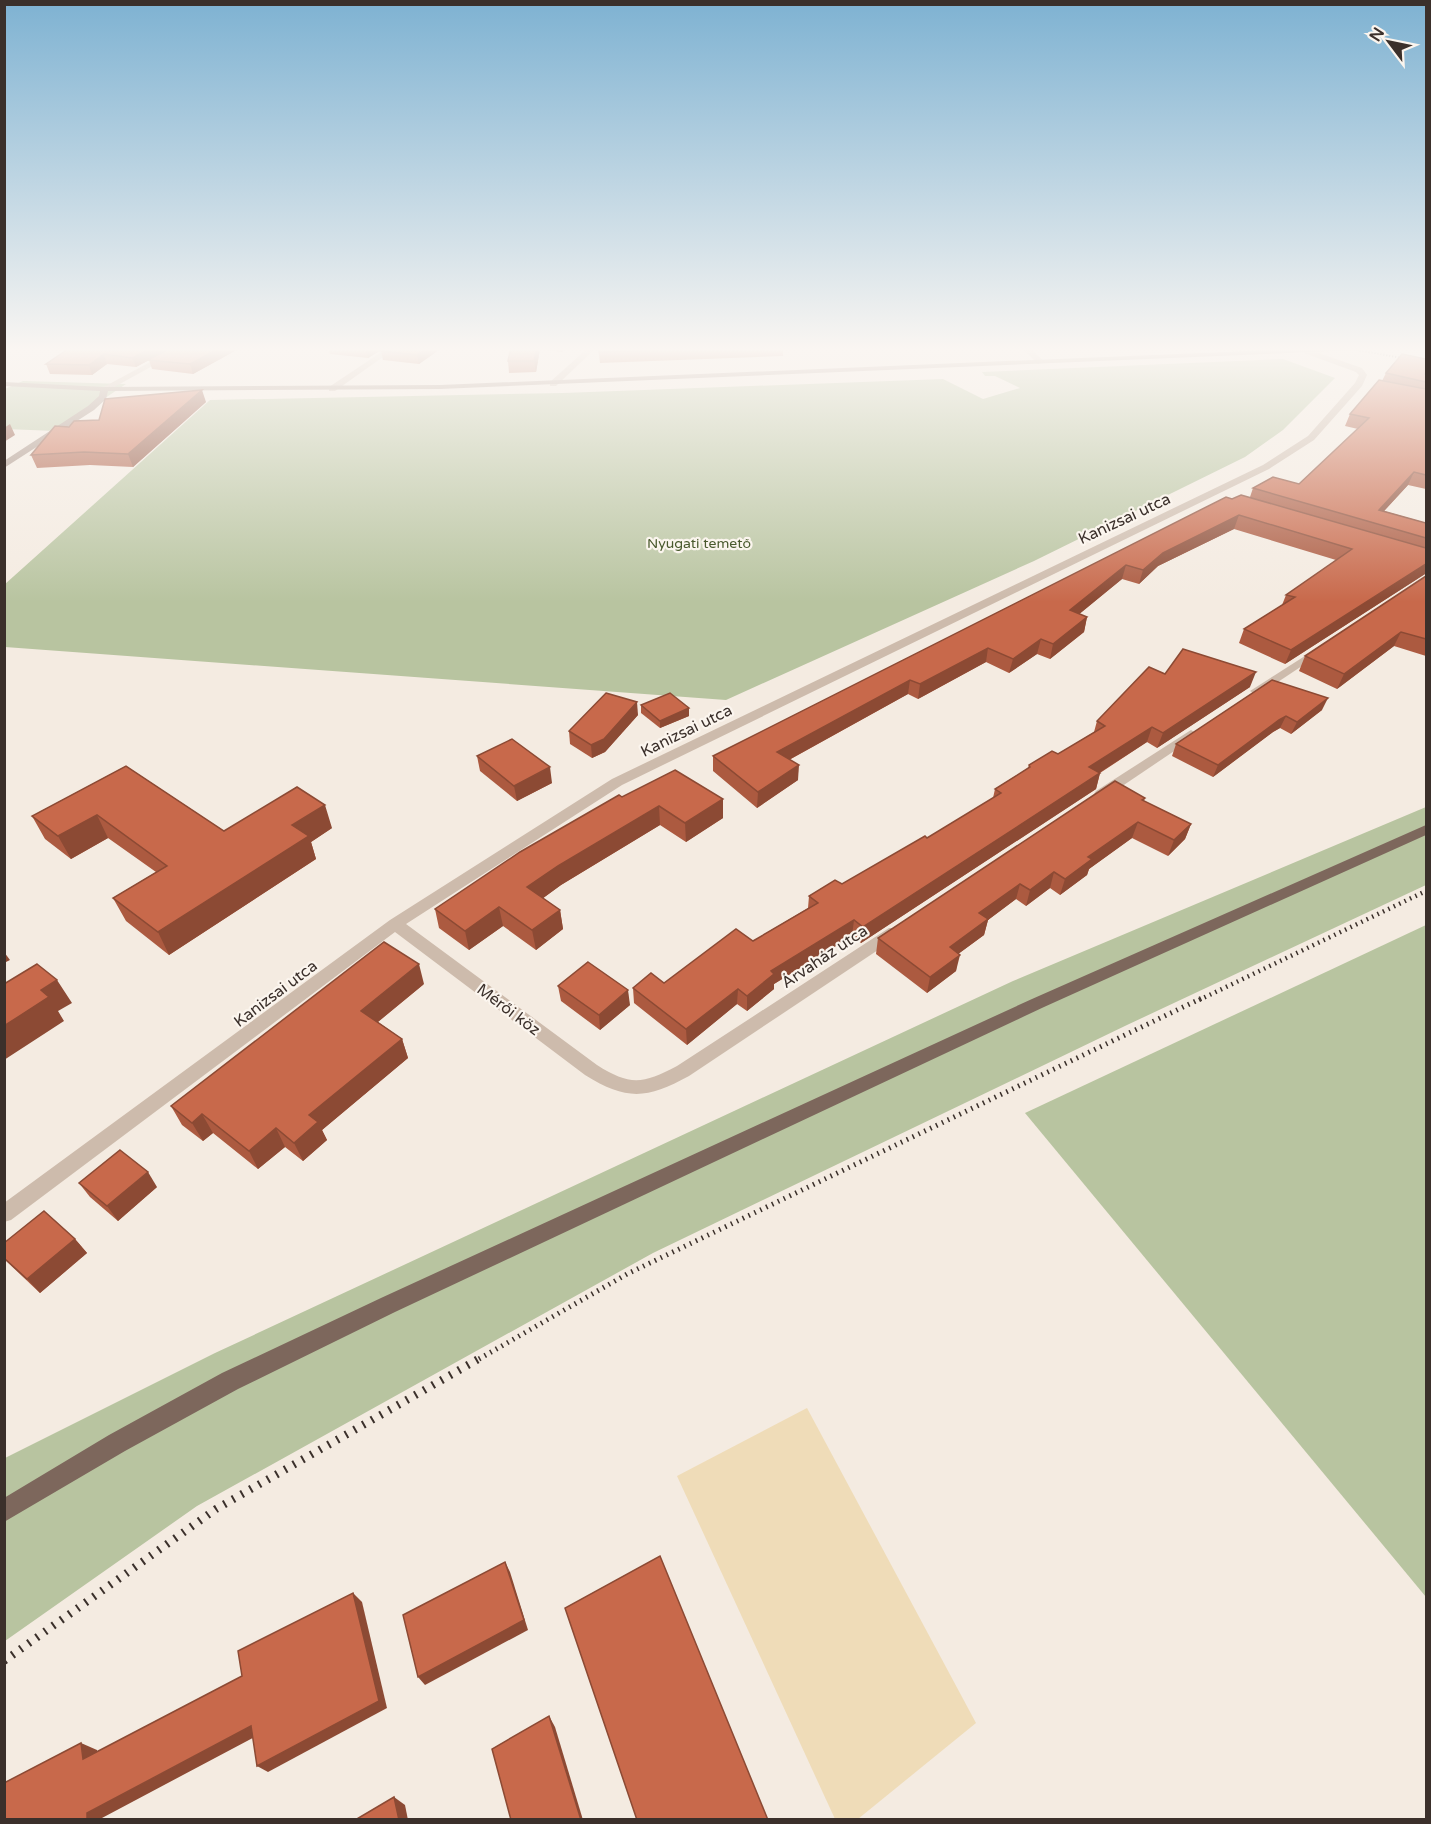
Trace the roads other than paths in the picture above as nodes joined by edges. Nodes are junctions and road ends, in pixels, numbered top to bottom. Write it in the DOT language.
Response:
graph roads {
  1 [pos="54,432"];
  2 [pos="1317,432"];
  3 [pos="4,465"];
  4 [pos="1327,644"];
  5 [pos="1248,697"];
  6 [pos="1198,730"];
  7 [pos="1089,802"];
  8 [pos="1426,830"];
  9 [pos="395,924"];
  10 [pos="901,927"];
  11 [pos="626,1088"];
  12 [pos="4,1214"];
  13 [pos="4,1512"];
  1 -- 3 [label="street"];
  2 -- 9 [label="street, Kanizsai utca"];
  4 -- 5 [label="street"];
  6 -- 7 [label="street"];
  8 -- 13 [label="main road"];
  9 -- 11 [label="street, Mérői köz"];
  9 -- 12 [label="street, Kanizsai utca"];
  10 -- 11 [label="street, Árvaház utca"];
}
